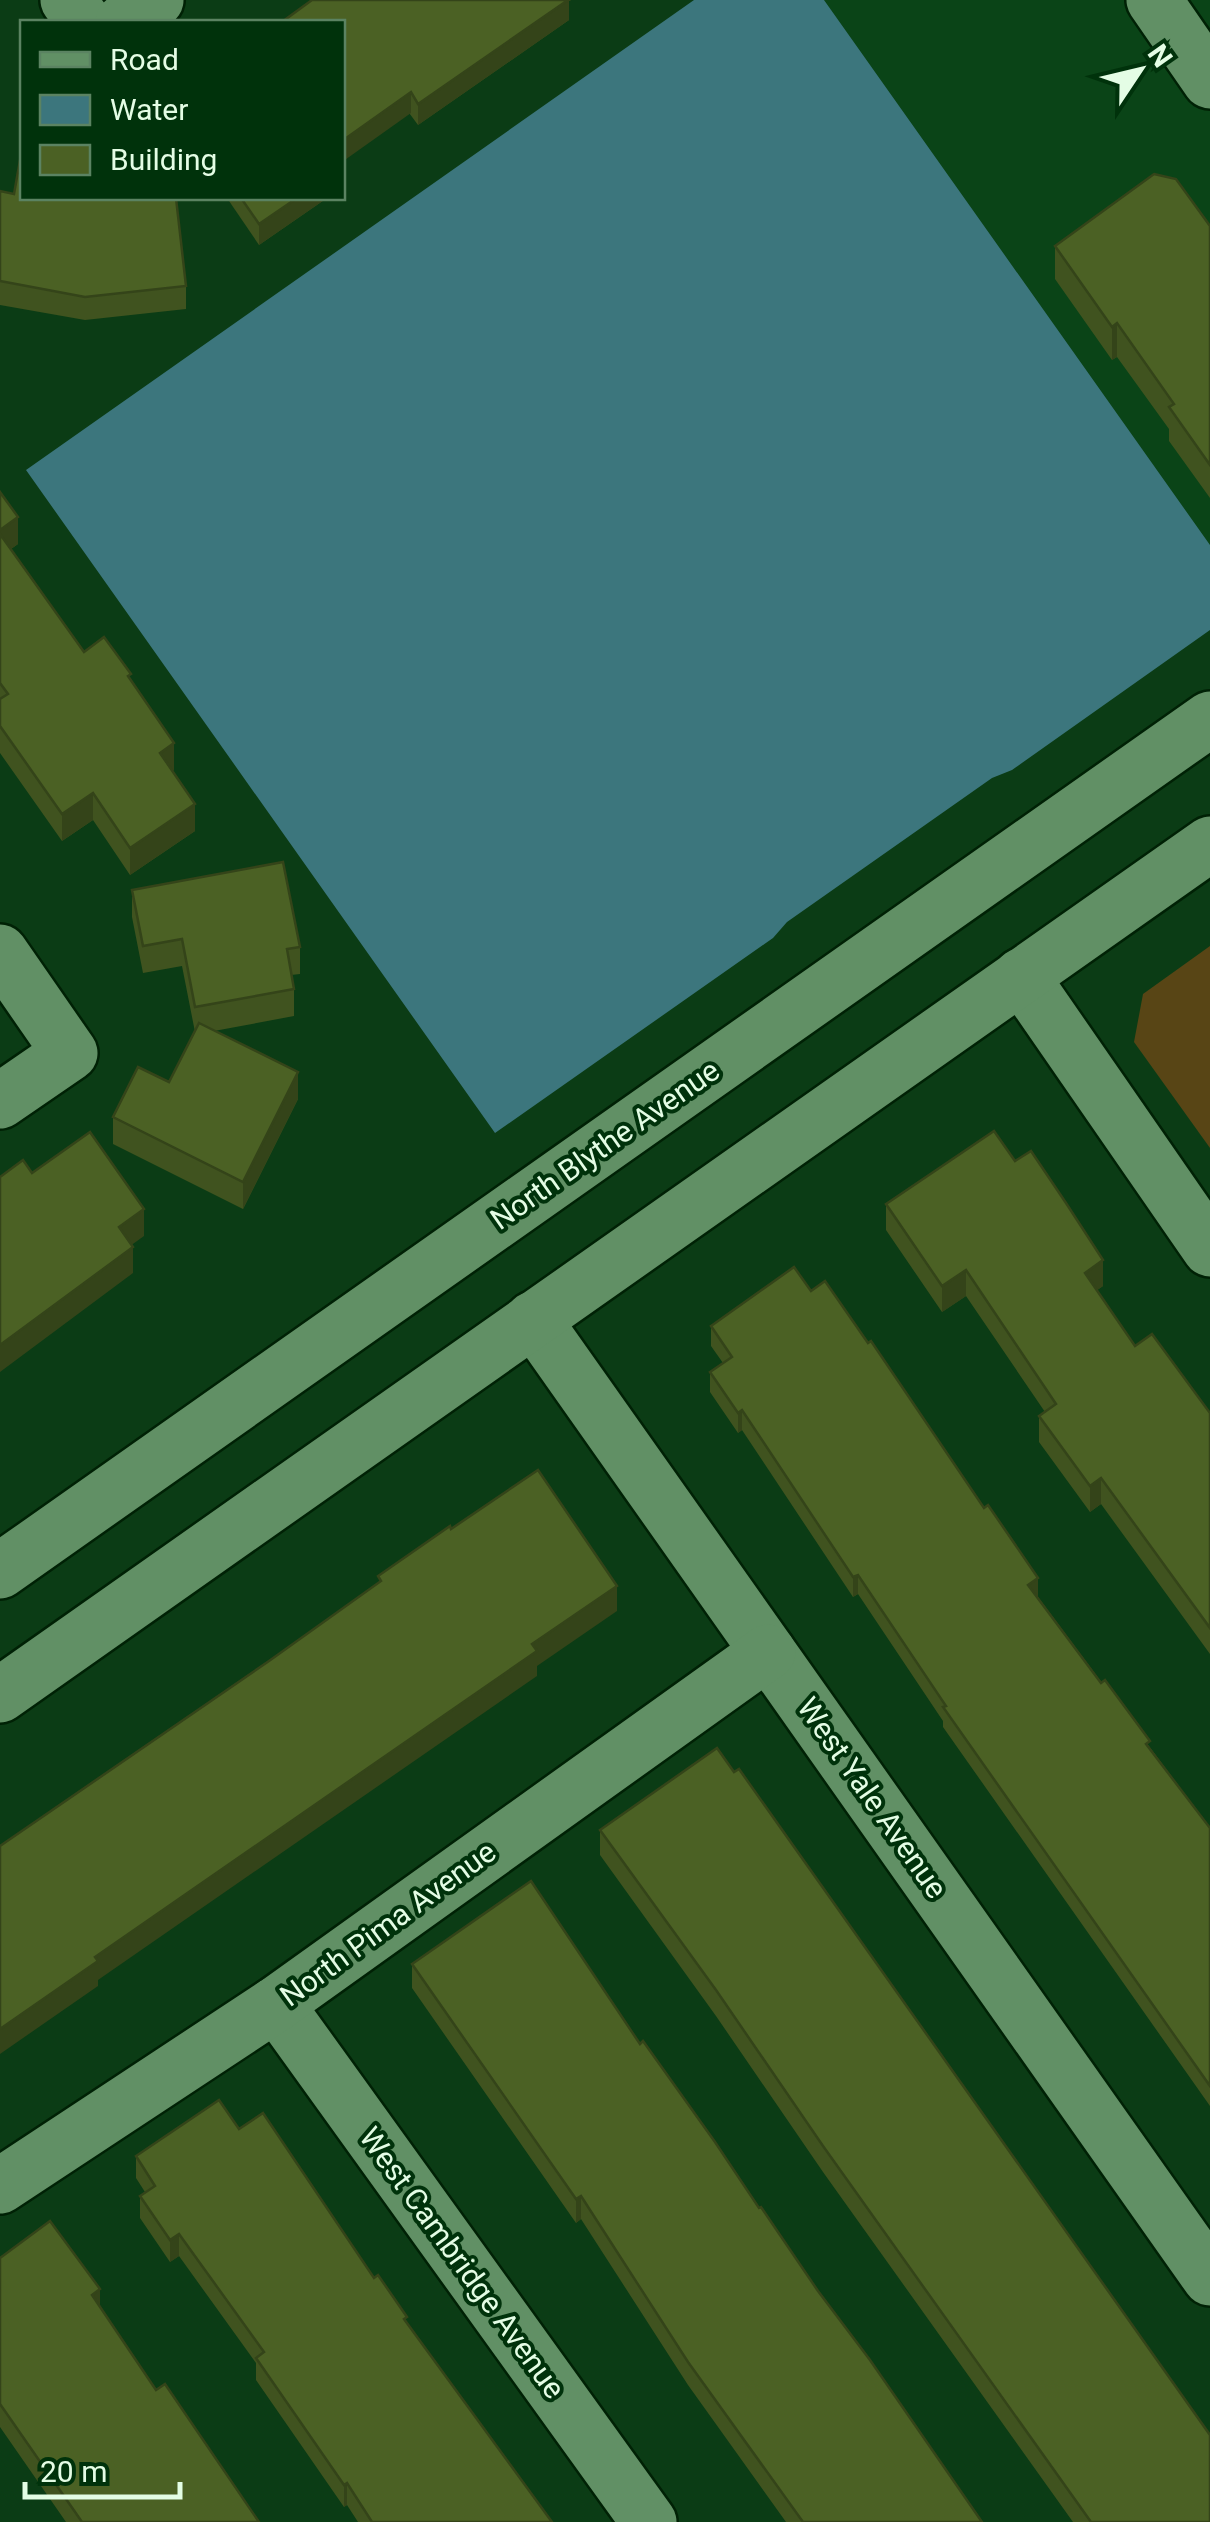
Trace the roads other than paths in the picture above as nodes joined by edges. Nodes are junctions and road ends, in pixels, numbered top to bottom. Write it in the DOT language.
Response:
graph roads {
  1 [pos="156,0"];
  2 [pos="1154,0"];
  3 [pos="126,20"];
  4 [pos="1210,81"];
  5 [pos="1210,720"];
  6 [pos="1210,844"];
  7 [pos="0,952"];
  8 [pos="1021,976"];
  9 [pos="0,1101"];
  10 [pos="1210,1248"];
  11 [pos="533,1319"];
  12 [pos="0,1572"];
  13 [pos="768,1652"];
  14 [pos="0,1695"];
  15 [pos="276,2004"];
  16 [pos="0,2186"];
  17 [pos="1210,2278"];
  18 [pos="649,2522"];
  1 -- 3 [label="street"];
  2 -- 4 [label="street"];
  5 -- 12 [label="street, North Blythe Avenue"];
  6 -- 8 [label="street"];
  7 -- 9 [label="street"];
  8 -- 10 [label="street"];
  8 -- 11 [label="street"];
  11 -- 13 [label="street, West Yale Avenue"];
  11 -- 14 [label="street"];
  13 -- 15 [label="street, North Pima Avenue"];
  13 -- 17 [label="street, West Yale Avenue"];
  15 -- 16 [label="street, North Pima Avenue"];
  15 -- 18 [label="street, West Cambridge Avenue"];
}
